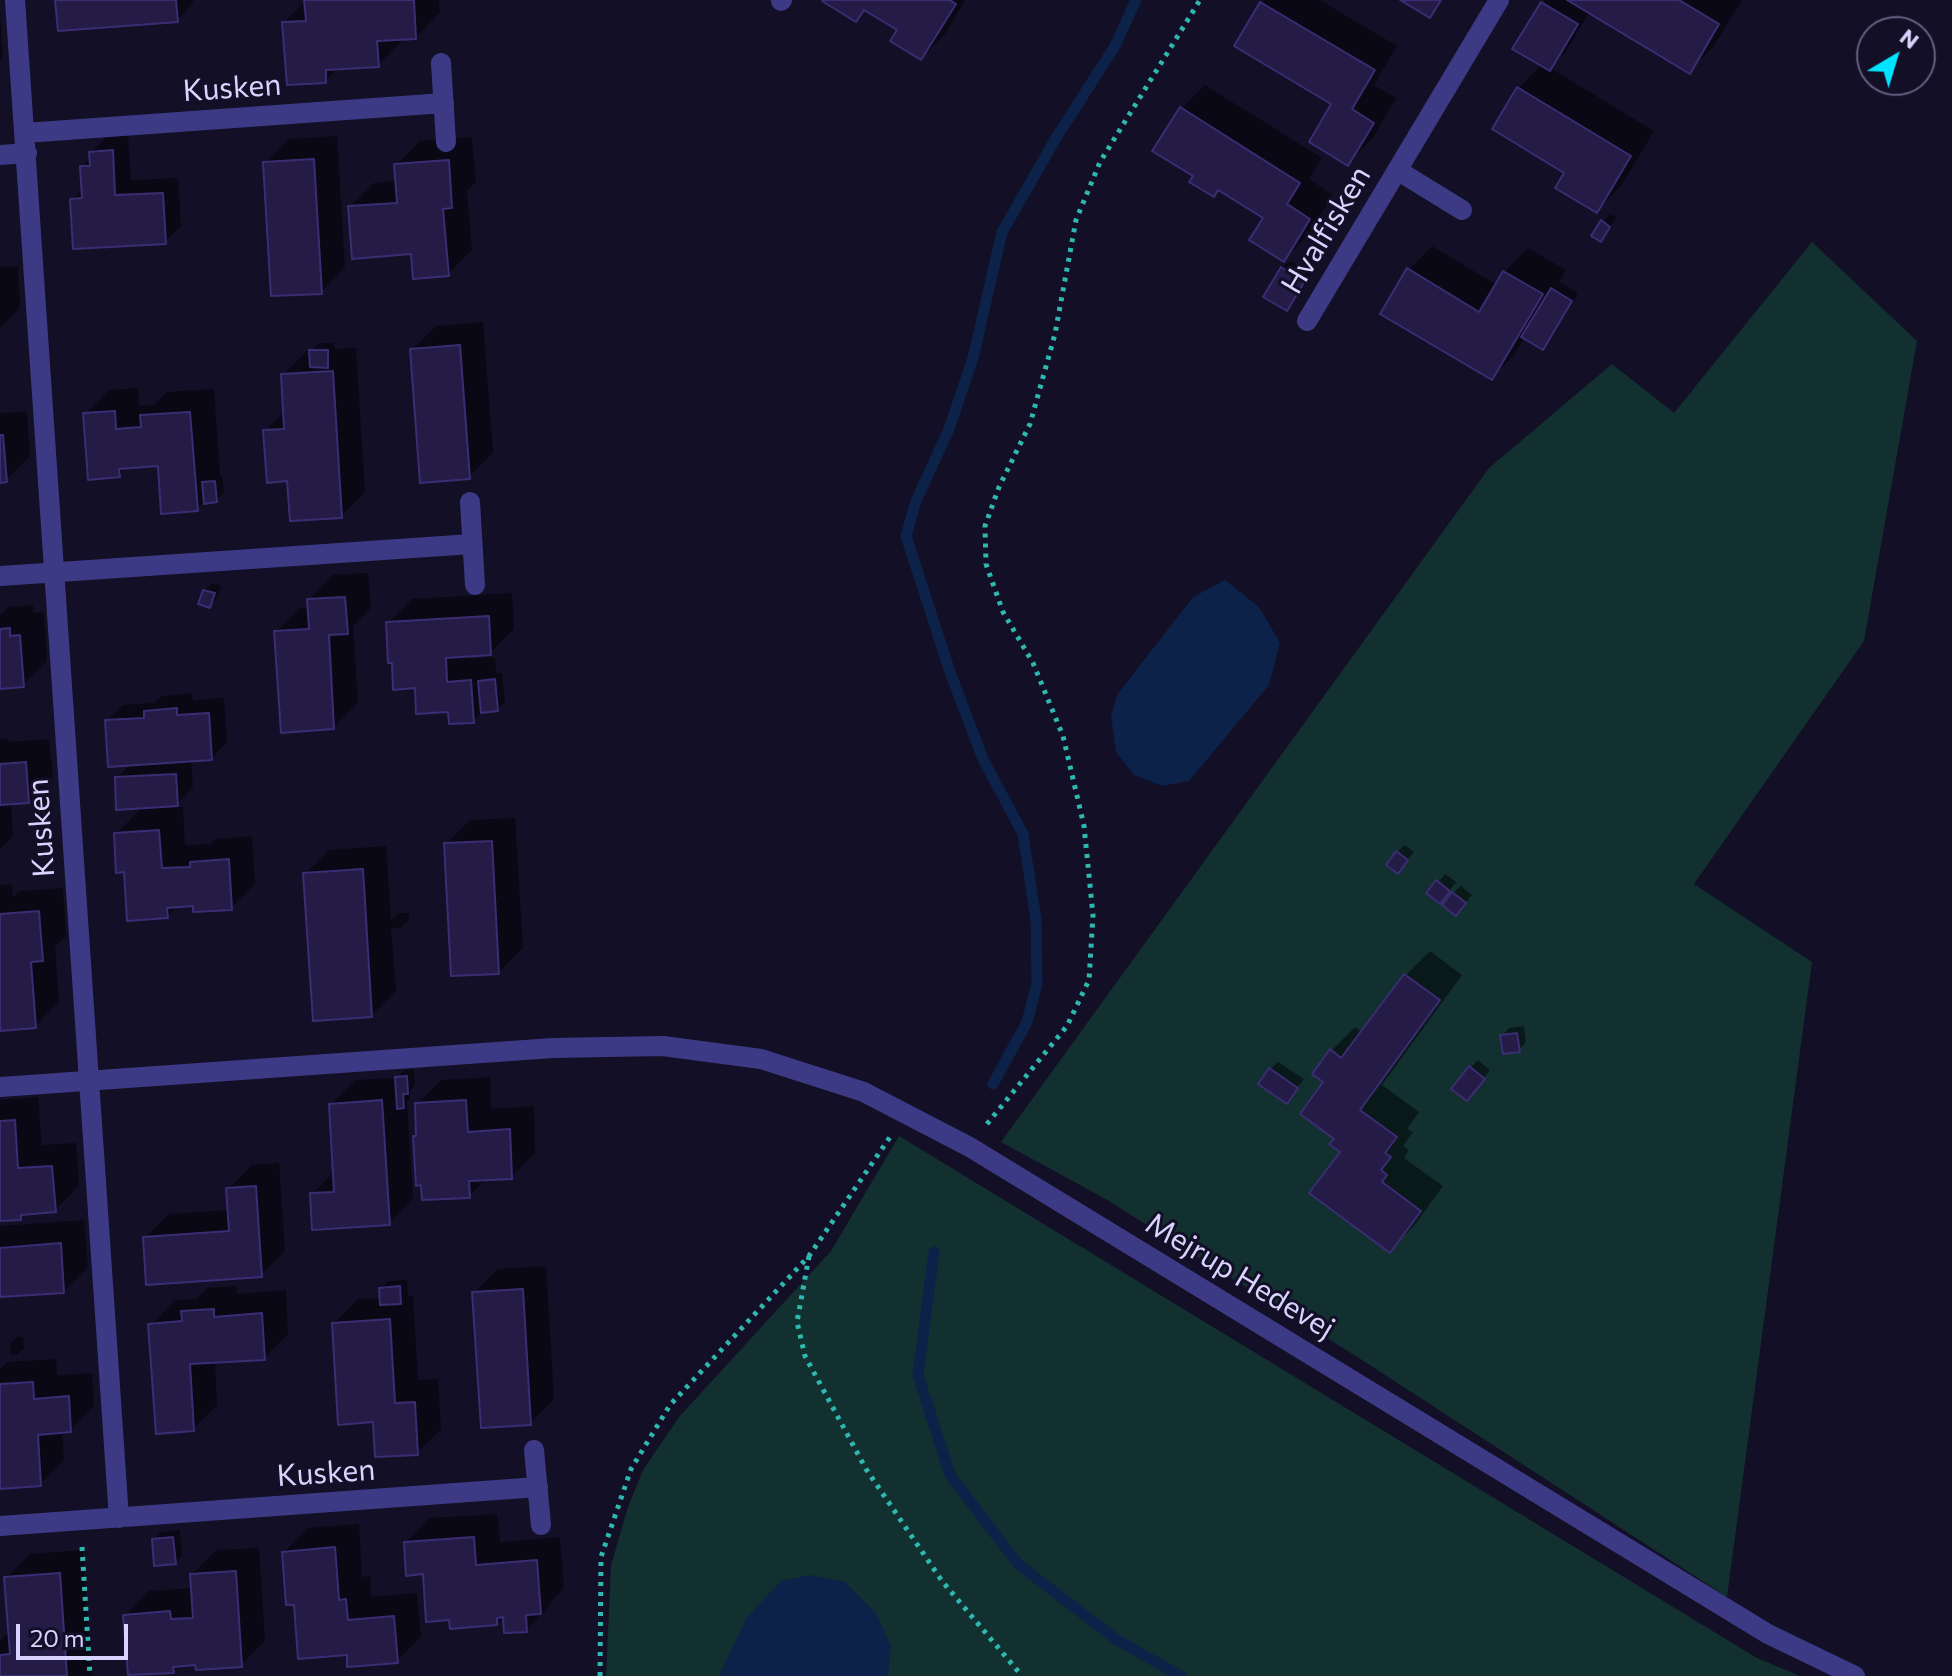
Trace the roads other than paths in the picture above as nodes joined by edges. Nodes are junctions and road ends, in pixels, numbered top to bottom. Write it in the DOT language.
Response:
graph roads {
  1 [pos="15,0"];
  2 [pos="1499,0"];
  3 [pos="441,63"];
  4 [pos="444,103"];
  5 [pos="446,142"];
  6 [pos="26,143"];
  7 [pos="0,155"];
  8 [pos="1397,170"];
  9 [pos="1462,210"];
  10 [pos="1307,321"];
  11 [pos="470,502"];
  12 [pos="472,544"];
  13 [pos="54,572"];
  14 [pos="0,576"];
  15 [pos="475,585"];
  16 [pos="89,1080"];
  17 [pos="0,1087"];
  18 [pos="534,1450"];
  19 [pos="538,1487"];
  20 [pos="119,1518"];
  21 [pos="541,1525"];
  22 [pos="0,1526"];
  23 [pos="1855,1676"];
  1 -- 6 [label="street, Kusken"];
  2 -- 8 [label="street, Hvalfisken"];
  3 -- 4 [label="street"];
  4 -- 5 [label="street"];
  4 -- 6 [label="street, Kusken"];
  6 -- 7 [label="street, Kusken"];
  6 -- 13 [label="street, Kusken"];
  8 -- 9 [label="street, Hvalfisken"];
  8 -- 10 [label="street, Hvalfisken"];
  11 -- 12 [label="street"];
  12 -- 13 [label="street"];
  12 -- 15 [label="street"];
  13 -- 14 [label="street"];
  13 -- 16 [label="street, Kusken"];
  16 -- 17 [label="street"];
  16 -- 20 [label="street, Kusken"];
  16 -- 23 [label="street, Mejrup Hedevej"];
  18 -- 19 [label="street"];
  19 -- 20 [label="street, Kusken"];
  19 -- 21 [label="street"];
  20 -- 22 [label="street, Kusken"];
}
